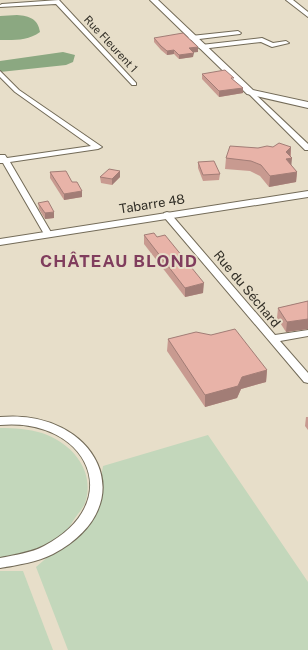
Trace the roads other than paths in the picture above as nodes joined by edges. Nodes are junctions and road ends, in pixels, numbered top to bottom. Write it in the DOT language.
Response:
graph roads {
  1 [pos="154,0"];
  2 [pos="289,0"];
  3 [pos="56,1"];
  4 [pos="2,6"];
  5 [pos="308,15"];
  6 [pos="238,33"];
  7 [pos="191,38"];
  8 [pos="286,43"];
  9 [pos="201,47"];
  10 [pos="0,73"];
  11 [pos="134,84"];
  12 [pos="250,92"];
  13 [pos="308,105"];
  14 [pos="308,148"];
  15 [pos="2,159"];
  16 [pos="308,194"];
  17 [pos="167,215"];
  18 [pos="48,234"];
  19 [pos="0,242"];
  20 [pos="308,333"];
  21 [pos="272,339"];
  22 [pos="308,380"];
  23 [pos="0,421"];
  24 [pos="0,563"];
  1 -- 7 [label="main road"];
  2 -- 5 [label="street"];
  3 -- 4 [label="street"];
  3 -- 11 [label="street, Rue Fleurent 1"];
  6 -- 7 [label="street"];
  7 -- 9 [label="main road"];
  8 -- 9 [label="street"];
  9 -- 12 [label="main road"];
  10 -- 15 [label="street"];
  12 -- 13 [label="main road"];
  12 -- 14 [label="street"];
  15 -- 18 [label="street"];
  16 -- 17 [label="main road, Tabarre 48"];
  17 -- 18 [label="main road, Tabarre 48"];
  17 -- 21 [label="street, Rue du Séchard"];
  18 -- 19 [label="main road, Tabarre 48"];
  20 -- 21 [label="street"];
  21 -- 22 [label="street, Rue du Séchard"];
  23 -- 24 [label="street"];
}
